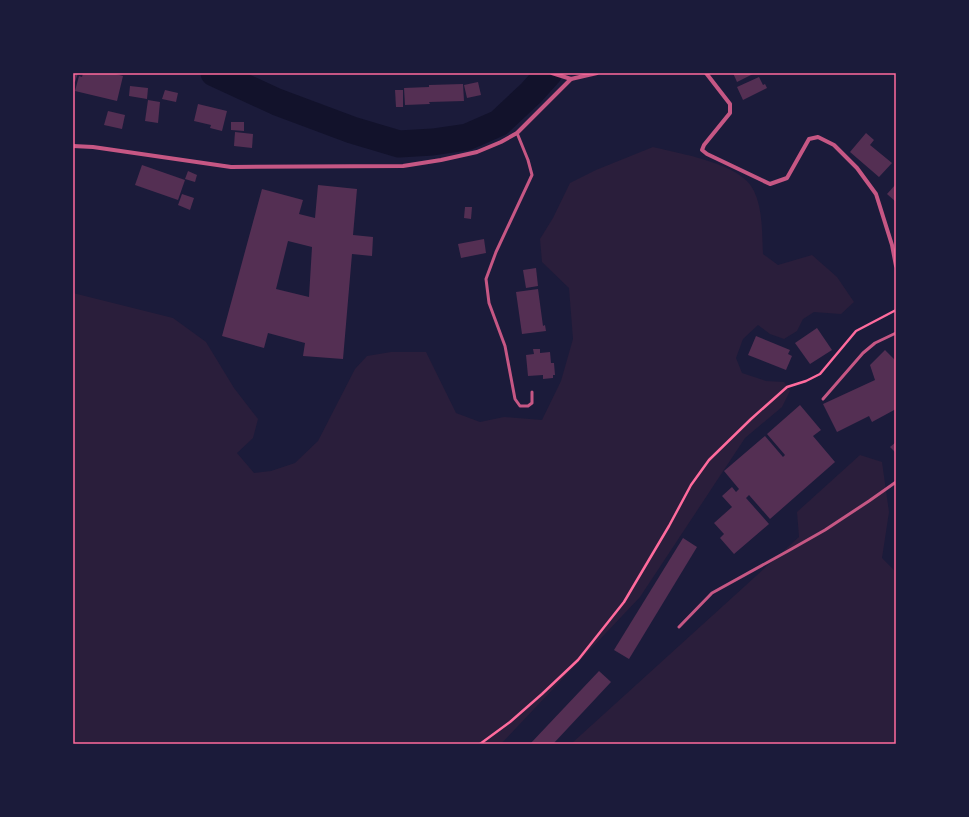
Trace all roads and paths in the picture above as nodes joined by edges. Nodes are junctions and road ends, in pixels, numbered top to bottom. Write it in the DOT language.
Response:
graph roads {
  1 [pos="552,73"];
  2 [pos="597,73"];
  3 [pos="706,73"];
  4 [pos="571,79"];
  5 [pos="517,134"];
  6 [pos="73,146"];
  7 [pos="896,266"];
  8 [pos="896,310"];
  9 [pos="896,333"];
  10 [pos="532,392"];
  11 [pos="823,399"];
  12 [pos="896,482"];
  13 [pos="679,627"];
  14 [pos="480,744"];
  1 -- 4 [label="street"];
  2 -- 4 [label="street"];
  3 -- 7 [label="street"];
  4 -- 5 [label="street"];
  5 -- 6 [label="street"];
  5 -- 10 [label="lane"];
  8 -- 14 [label="path"];
  9 -- 11 [label="lane"];
  12 -- 13 [label="lane"];
}
